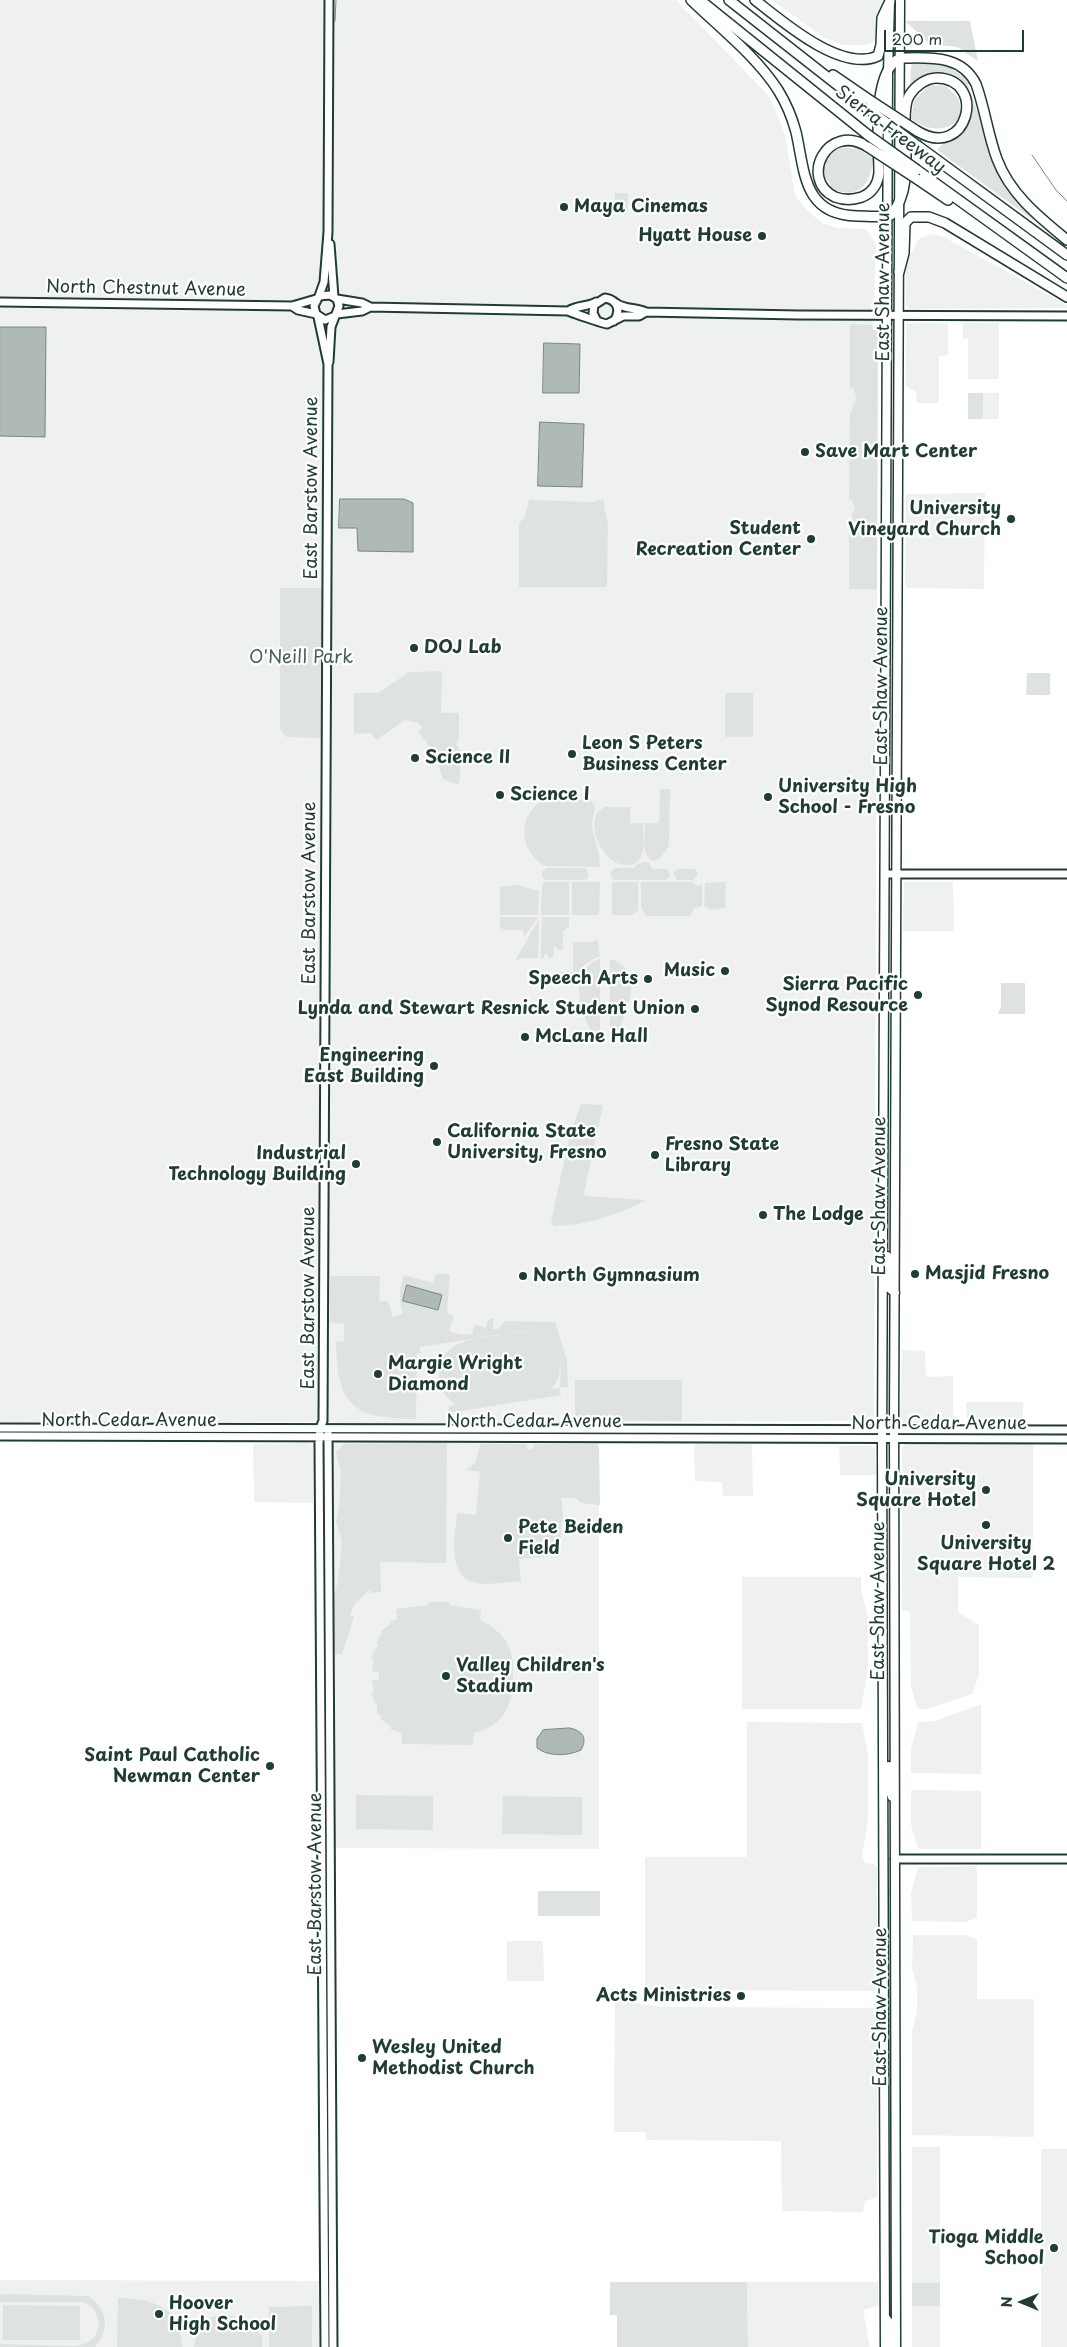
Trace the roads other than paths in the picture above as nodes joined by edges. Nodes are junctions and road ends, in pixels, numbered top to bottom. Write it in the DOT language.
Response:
graph roads {
  1 [pos="329,0"];
  2 [pos="691,0"];
  3 [pos="700,0"];
  4 [pos="730,0"];
  5 [pos="754,0"];
  6 [pos="890,0"];
  7 [pos="900,0"];
  8 [pos="763,27"];
  9 [pos="900,58"];
  10 [pos="888,71"];
  11 [pos="917,175"];
  12 [pos="899,200"];
  13 [pos="887,216"];
  14 [pos="328,232"];
  15 [pos="1067,240"];
  16 [pos="1067,255"];
  17 [pos="899,272"];
  18 [pos="1067,278"];
  19 [pos="318,298"];
  20 [pos="335,298"];
  21 [pos="1067,298"];
  22 [pos="614,301"];
  23 [pos="0,302"];
  24 [pos="597,302"];
  25 [pos="292,306"];
  26 [pos="370,307"];
  27 [pos="568,311"];
  28 [pos="646,312"];
  29 [pos="317,315"];
  30 [pos="336,315"];
  31 [pos="886,316"];
  32 [pos="899,316"];
  33 [pos="1067,316"];
  34 [pos="597,321"];
  35 [pos="614,321"];
  36 [pos="328,364"];
  37 [pos="885,874"];
  38 [pos="896,874"];
  39 [pos="1067,874"];
  40 [pos="884,1242"];
  41 [pos="895,1293"];
  42 [pos="324,1426"];
  43 [pos="0,1428"];
  44 [pos="128,1428"];
  45 [pos="820,1428"];
  46 [pos="768,1429"];
  47 [pos="882,1429"];
  48 [pos="894,1429"];
  49 [pos="1013,1430"];
  50 [pos="1029,1430"];
  51 [pos="1045,1430"];
  52 [pos="1067,1430"];
  53 [pos="0,1436"];
  54 [pos="62,1436"];
  55 [pos="320,1436"];
  56 [pos="328,1437"];
  57 [pos="749,1438"];
  58 [pos="773,1438"];
  59 [pos="882,1439"];
  60 [pos="894,1439"];
  61 [pos="968,1439"];
  62 [pos="1005,1439"];
  63 [pos="1028,1439"];
  64 [pos="1067,1439"];
  65 [pos="883,1623"];
  66 [pos="884,1717"];
  67 [pos="894,1717"];
  68 [pos="895,1809"];
  69 [pos="895,1859"];
  70 [pos="1067,1859"];
  71 [pos="885,2256"];
  72 [pos="896,2316"];
  73 [pos="885,2317"];
  74 [pos="325,2347"];
  75 [pos="333,2347"];
  76 [pos="885,2347"];
  77 [pos="891,2347"];
  78 [pos="896,2347"];
  1 -- 14 [label="main road"];
  2 -- 13 [label="highway"];
  3 -- 11 [label="highway, Sierra Freeway, bridge"];
  4 -- 8 [label="highway, Sierra Freeway"];
  5 -- 6 [label="highway"];
  6 -- 10 [label="main road, East Shaw Avenue"];
  7 -- 9 [label="main road, East Shaw Avenue"];
  8 -- 12 [label="highway, bridge"];
  8 -- 16 [label="highway, Sierra Freeway, bridge"];
  9 -- 10 [label="highway"];
  9 -- 12 [label="main road, East Shaw Avenue"];
  9 -- 15 [label="highway"];
  10 -- 11 [label="highway, bridge"];
  10 -- 13 [label="main road, East Shaw Avenue"];
  11 -- 18 [label="highway, Sierra Freeway"];
  12 -- 13 [label="highway"];
  12 -- 17 [label="main road, East Shaw Avenue"];
  13 -- 31 [label="main road, East Shaw Avenue"];
  14 -- 19 [label="main road"];
  14 -- 20 [label="main road"];
  17 -- 21 [label="highway"];
  17 -- 32 [label="main road, East Shaw Avenue"];
  19 -- 20 [label="main road"];
  19 -- 25 [label="main road, North Chestnut Avenue"];
  19 -- 29 [label="main road"];
  20 -- 26 [label="main road"];
  20 -- 30 [label="main road"];
  22 -- 24 [label="main road"];
  22 -- 28 [label="main road"];
  22 -- 35 [label="main road"];
  23 -- 25 [label="main road, North Chestnut Avenue"];
  24 -- 27 [label="main road"];
  24 -- 34 [label="main road"];
  25 -- 29 [label="main road, North Chestnut Avenue"];
  26 -- 27 [label="main road"];
  26 -- 30 [label="main road"];
  27 -- 34 [label="main road"];
  28 -- 31 [label="main road"];
  28 -- 35 [label="main road"];
  29 -- 30 [label="main road"];
  29 -- 36 [label="main road, East Barstow Avenue"];
  30 -- 36 [label="main road, East Barstow Avenue"];
  31 -- 32 [label="main road"];
  31 -- 37 [label="main road, East Shaw Avenue"];
  32 -- 33 [label="main road"];
  32 -- 38 [label="main road, East Shaw Avenue"];
  34 -- 35 [label="main road"];
  36 -- 42 [label="main road, East Barstow Avenue"];
  37 -- 38 [label="main road"];
  37 -- 40 [label="main road, East Shaw Avenue"];
  38 -- 39 [label="main road"];
  38 -- 41 [label="main road, East Shaw Avenue"];
  40 -- 41 [label="main road"];
  40 -- 47 [label="main road, East Shaw Avenue"];
  41 -- 48 [label="main road, East Shaw Avenue"];
  42 -- 44 [label="main road, North Cedar Avenue"];
  42 -- 46 [label="main road, North Cedar Avenue"];
  42 -- 55 [label="main road, East Barstow Avenue"];
  42 -- 56 [label="main road, East Barstow Avenue"];
  43 -- 44 [label="main road, North Cedar Avenue"];
  44 -- 54 [label="main road"];
  45 -- 46 [label="main road, North Cedar Avenue"];
  45 -- 47 [label="main road, North Cedar Avenue"];
  45 -- 58 [label="main road"];
  46 -- 57 [label="main road"];
  47 -- 48 [label="main road, North Cedar Avenue"];
  47 -- 59 [label="main road, East Shaw Avenue"];
  48 -- 49 [label="main road, North Cedar Avenue"];
  48 -- 60 [label="main road, East Shaw Avenue"];
  49 -- 50 [label="main road, North Cedar Avenue"];
  49 -- 61 [label="main road"];
  50 -- 51 [label="main road, North Cedar Avenue"];
  50 -- 62 [label="main road"];
  51 -- 52 [label="main road, North Cedar Avenue"];
  51 -- 63 [label="main road"];
  53 -- 54 [label="main road, North Cedar Avenue"];
  54 -- 55 [label="main road, North Cedar Avenue"];
  55 -- 56 [label="main road, North Cedar Avenue"];
  55 -- 74 [label="main road, East Barstow Avenue"];
  56 -- 57 [label="main road, North Cedar Avenue"];
  56 -- 75 [label="main road, East Barstow Avenue"];
  57 -- 58 [label="main road, North Cedar Avenue"];
  58 -- 59 [label="main road, North Cedar Avenue"];
  59 -- 60 [label="main road, North Cedar Avenue"];
  59 -- 65 [label="main road, East Shaw Avenue"];
  60 -- 61 [label="main road, North Cedar Avenue"];
  60 -- 67 [label="main road, East Shaw Avenue"];
  61 -- 62 [label="main road, North Cedar Avenue"];
  62 -- 63 [label="main road, North Cedar Avenue"];
  63 -- 64 [label="main road, North Cedar Avenue"];
  65 -- 66 [label="main road, East Shaw Avenue"];
  65 -- 67 [label="main road"];
  66 -- 68 [label="main road"];
  66 -- 71 [label="main road, East Shaw Avenue"];
  67 -- 68 [label="main road, East Shaw Avenue"];
  68 -- 69 [label="main road, East Shaw Avenue"];
  69 -- 70 [label="main road"];
  69 -- 72 [label="main road, East Shaw Avenue"];
  71 -- 72 [label="main road"];
  71 -- 73 [label="main road, East Shaw Avenue"];
  72 -- 78 [label="main road, East Shaw Avenue"];
  73 -- 76 [label="main road, East Shaw Avenue"];
  73 -- 77 [label="main road"];
}
